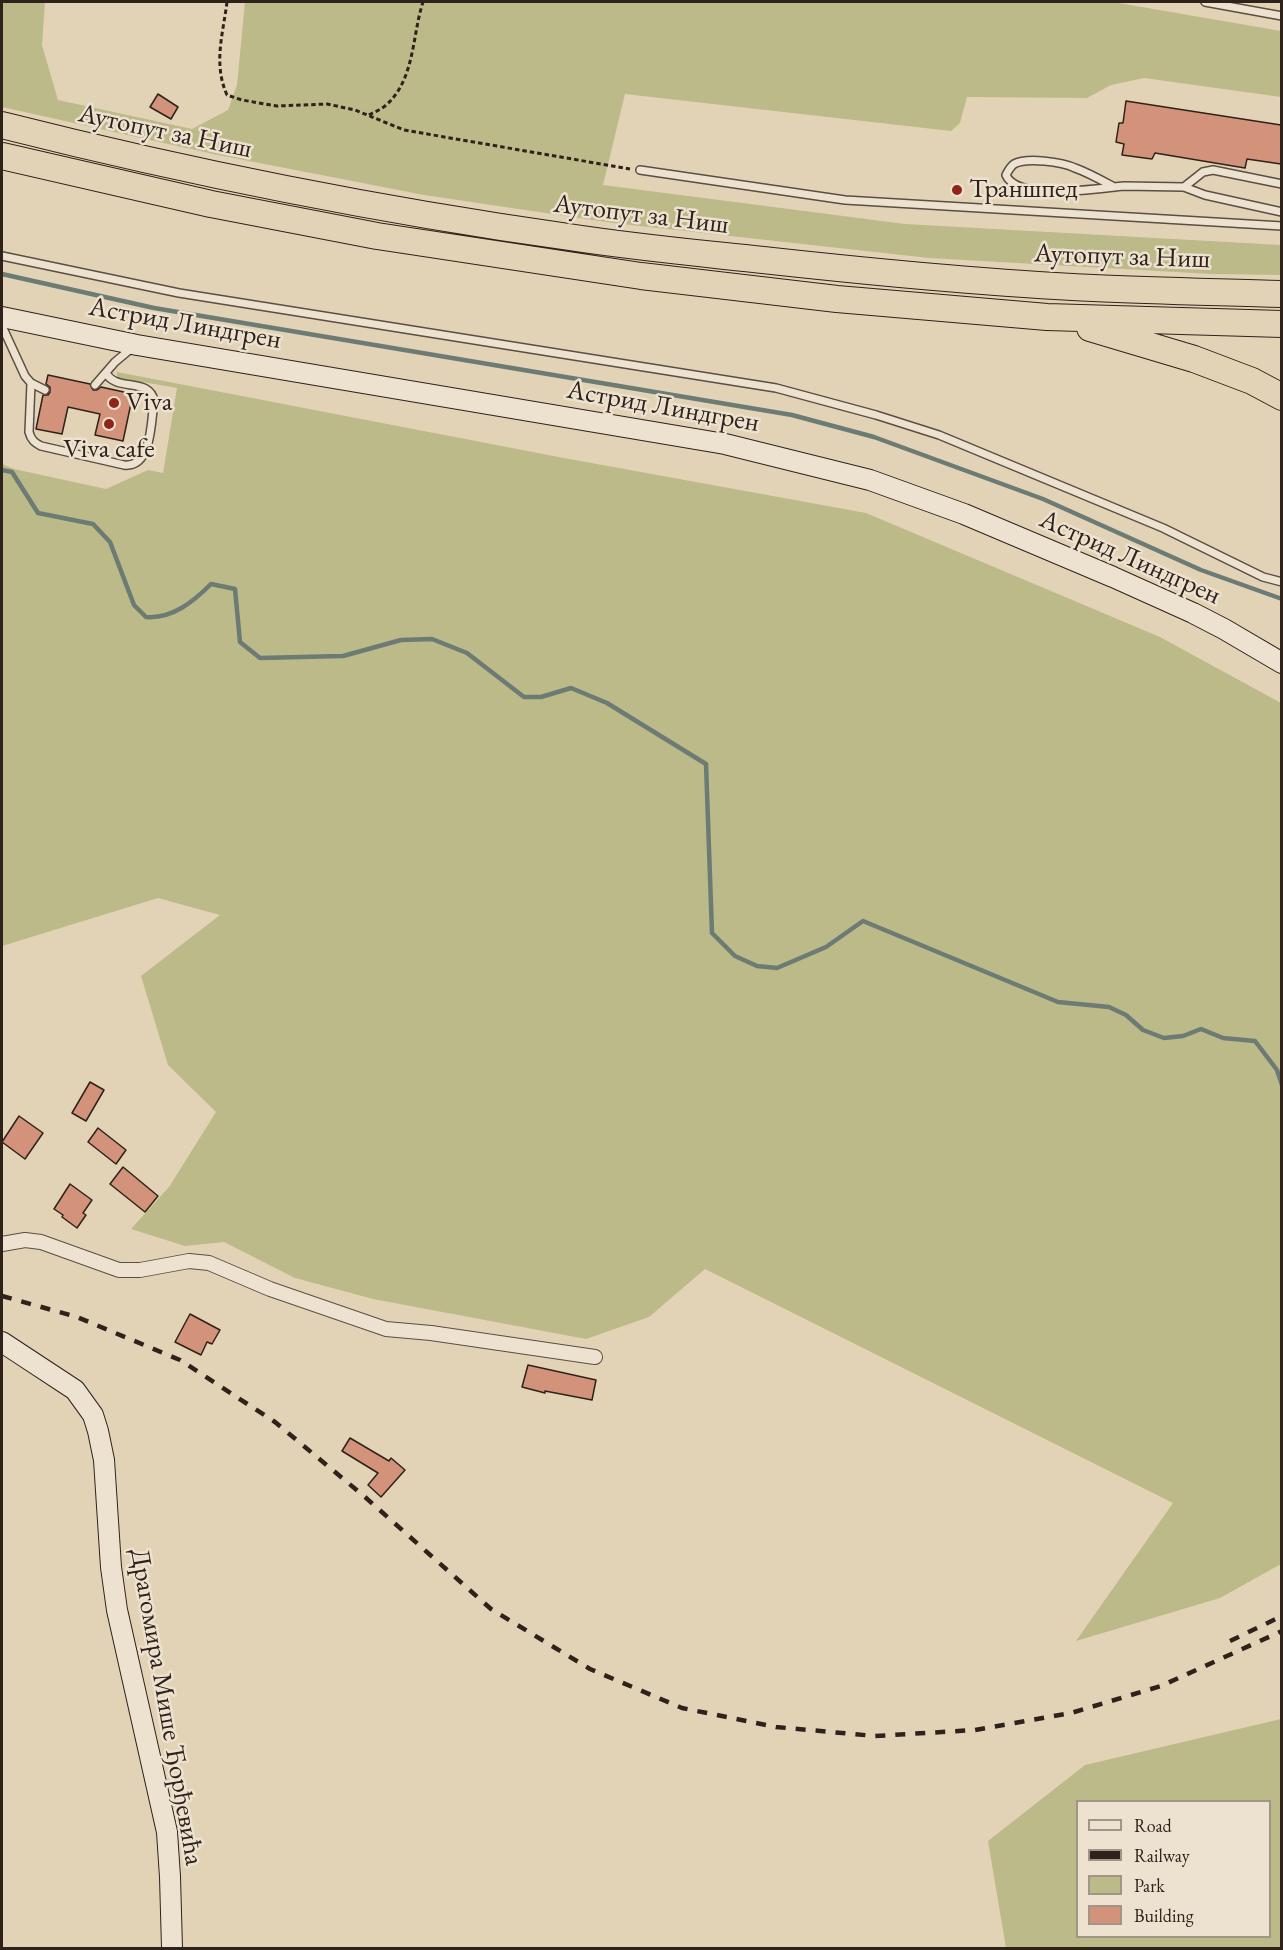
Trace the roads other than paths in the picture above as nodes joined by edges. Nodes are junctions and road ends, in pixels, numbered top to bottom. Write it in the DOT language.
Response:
graph roads {
  1 [pos="1205,2"];
  2 [pos="1281,16"];
  3 [pos="2,125"];
  4 [pos="2,156"];
  5 [pos="640,170"];
  6 [pos="1281,184"];
  7 [pos="1184,186"];
  8 [pos="1114,187"];
  9 [pos="1281,213"];
  10 [pos="1281,226"];
  11 [pos="2,256"];
  12 [pos="1281,294"];
  13 [pos="2,316"];
  14 [pos="1047,317"];
  15 [pos="1281,324"];
  16 [pos="2,326"];
  17 [pos="137,345"];
  18 [pos="106,373"];
  19 [pos="31,383"];
  20 [pos="95,385"];
  21 [pos="45,390"];
  22 [pos="1281,397"];
  23 [pos="1281,582"];
  24 [pos="1281,663"];
  25 [pos="2,1244"];
  26 [pos="2,1342"];
  27 [pos="595,1358"];
  28 [pos="172,1948"];
  1 -- 2 [label="lane"];
  3 -- 12 [label="highway, Аутопут за Ниш"];
  4 -- 14 [label="highway"];
  5 -- 10 [label="lane"];
  6 -- 7 [label="lane"];
  7 -- 8 [label="lane"];
  7 -- 9 [label="lane"];
  8 -- 8 [label="lane"];
  11 -- 23 [label="lane"];
  13 -- 17 [label="street, Астрид Линдгрен"];
  14 -- 15 [label="highway"];
  14 -- 22 [label="highway"];
  16 -- 19 [label="lane"];
  17 -- 18 [label="lane"];
  17 -- 24 [label="street, Астрид Линдгрен"];
  18 -- 19 [label="lane"];
  18 -- 20 [label="lane"];
  19 -- 21 [label="lane"];
  25 -- 27 [label="street"];
  26 -- 28 [label="street, Драгомира Мише Ђорђевића"];
}
